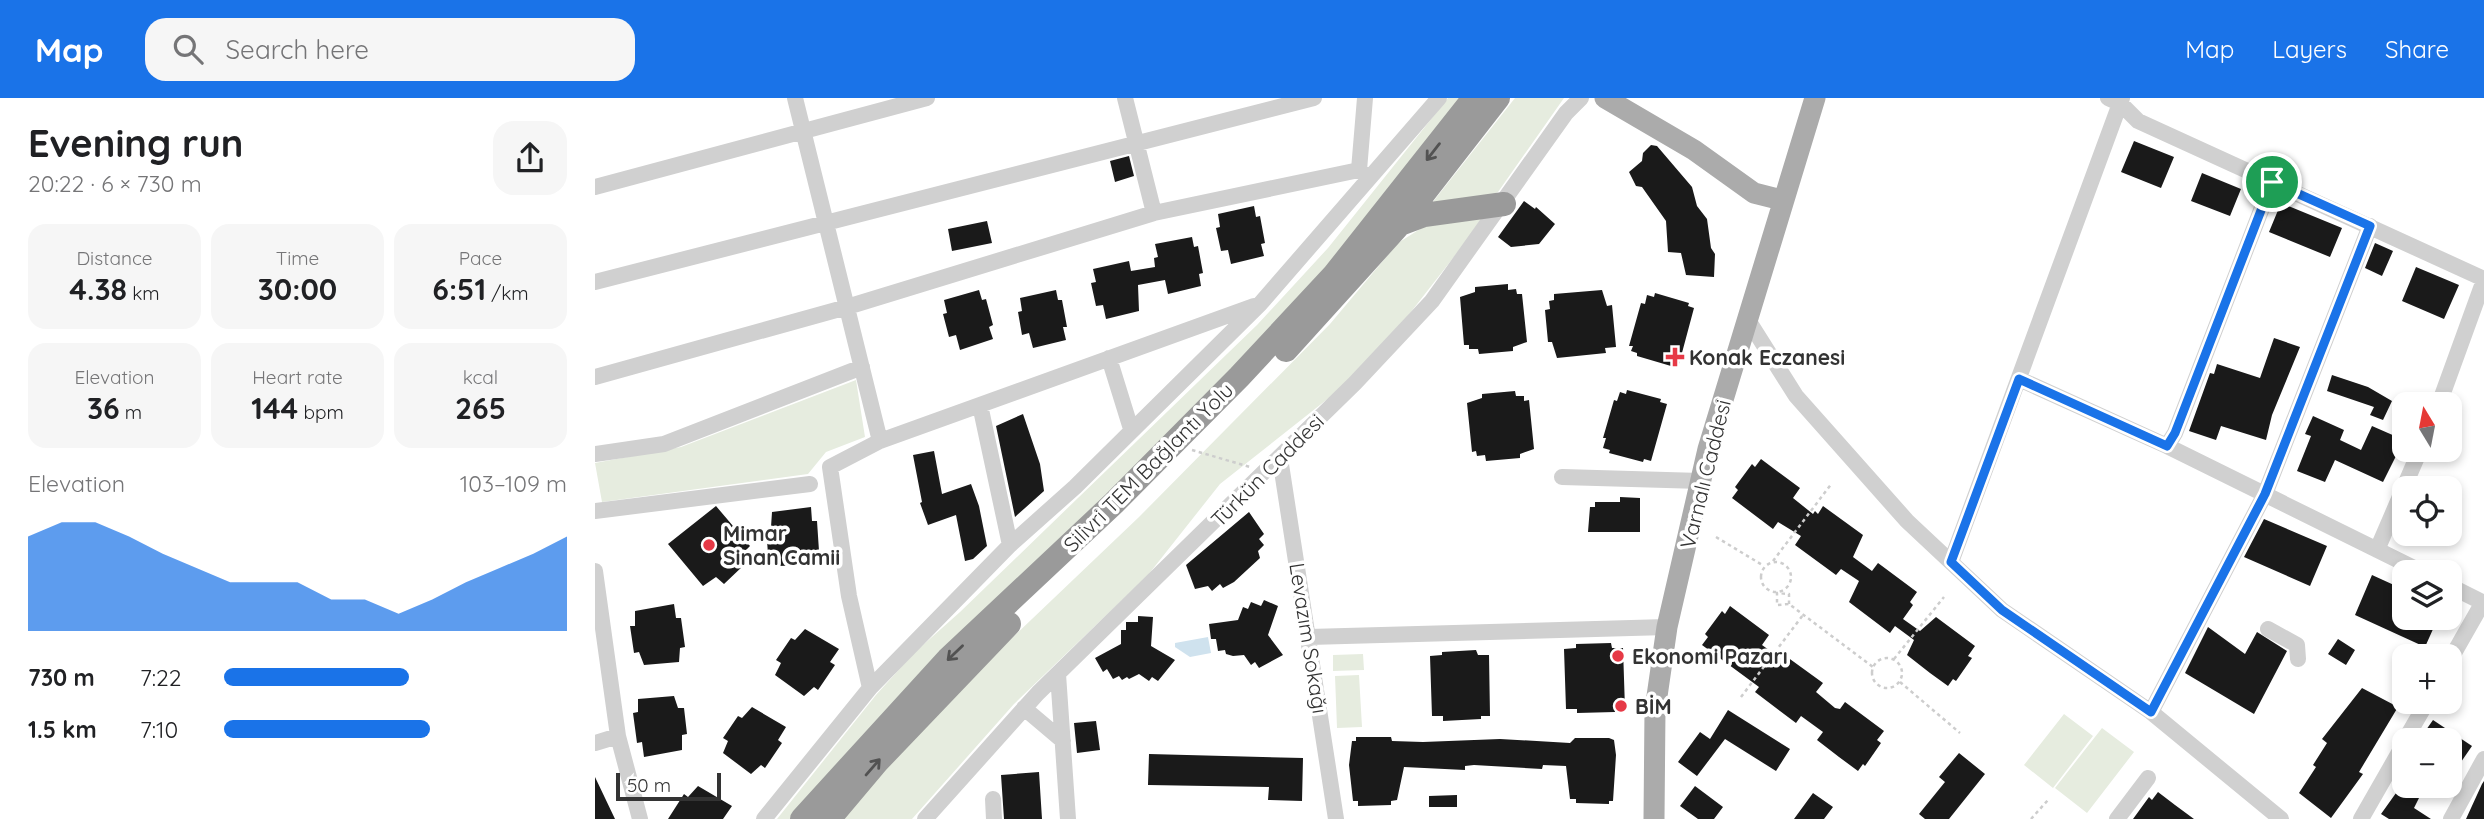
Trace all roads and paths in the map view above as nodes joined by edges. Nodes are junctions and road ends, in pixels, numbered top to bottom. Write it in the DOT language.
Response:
graph roads {
  1 [pos="795,98"];
  2 [pos="927,98"];
  3 [pos="1125,98"];
  4 [pos="1314,98"];
  5 [pos="1365,98"];
  6 [pos="1439,98"];
  7 [pos="1581,98"];
  8 [pos="1605,98"];
  9 [pos="1815,98"];
  10 [pos="1492,99"];
  11 [pos="2117,100"];
  12 [pos="803,130"];
  13 [pos="1136,142"];
  14 [pos="1364,174"];
  15 [pos="2272,182"];
  16 [pos="595,187"];
  17 [pos="1782,200"];
  18 [pos="1504,204"];
  19 [pos="1154,213"];
  20 [pos="826,224"];
  21 [pos="1399,224"];
  22 [pos="2370,226"];
  23 [pos="2484,280"];
  24 [pos="595,282"];
  25 [pos="1260,304"];
  26 [pos="847,307"];
  27 [pos="1748,320"];
  28 [pos="1109,358"];
  29 [pos="862,368"];
  30 [pos="595,377"];
  31 [pos="2019,379"];
  32 [pos="2443,392"];
  33 [pos="980,405"];
  34 [pos="1131,429"];
  35 [pos="880,440"];
  36 [pos="2167,446"];
  37 [pos="1189,449"];
  38 [pos="595,454"];
  39 [pos="1280,458"];
  40 [pos="2415,462"];
  41 [pos="1265,472"];
  42 [pos="1562,477"];
  43 [pos="1701,481"];
  44 [pos="1832,483"];
  45 [pos="810,484"];
  46 [pos="2265,494"];
  47 [pos="595,512"];
  48 [pos="1716,537"];
  49 [pos="1010,545"];
  50 [pos="2377,550"];
  51 [pos="2397,560"];
  52 [pos="1773,561"];
  53 [pos="1951,562"];
  54 [pos="1764,566"];
  55 [pos="595,572"];
  56 [pos="1781,591"];
  57 [pos="2462,592"];
  58 [pos="1944,597"];
  59 [pos="2483,603"];
  60 [pos="1789,604"];
  61 [pos="1803,615"];
  62 [pos="599,627"];
  63 [pos="1667,627"];
  64 [pos="2268,629"];
  65 [pos="1309,637"];
  66 [pos="2459,644"];
  67 [pos="1894,659"];
  68 [pos="2298,659"];
  69 [pos="1873,667"];
  70 [pos="1058,674"];
  71 [pos="1900,682"];
  72 [pos="870,688"];
  73 [pos="1741,697"];
  74 [pos="1024,708"];
  75 [pos="2151,712"];
  76 [pos="1960,733"];
  77 [pos="618,736"];
  78 [pos="1063,741"];
  79 [pos="595,743"];
  80 [pos="2241,760"];
  81 [pos="2484,760"];
  82 [pos="2392,764"];
  83 [pos="2232,775"];
  84 [pos="2148,778"];
  85 [pos="993,799"];
  86 [pos="2048,800"];
  87 [pos="640,819"];
  88 [pos="764,819"];
  89 [pos="802,819"];
  90 [pos="829,819"];
  91 [pos="925,819"];
  92 [pos="994,819"];
  93 [pos="1069,819"];
  94 [pos="1336,819"];
  95 [pos="1654,819"];
  96 [pos="2031,819"];
  97 [pos="2116,819"];
  98 [pos="2281,819"];
  99 [pos="2361,819"];
  100 [pos="2451,819"];
  1 -- 12 [label="street"];
  2 -- 12 [label="street"];
  3 -- 13 [label="street"];
  4 -- 13 [label="street"];
  5 -- 14 [label="street"];
  6 -- 14 [label="street"];
  7 -- 18 [label="street, Türkün Caddesi"];
  8 -- 17 [label="main road"];
  9 -- 17 [label="main road, Varnalı Caddesi"];
  10 -- 21 [label="highway, Silivri TEM Bağlantı Yolu"];
  10 -- 89 [label="highway, Silivri TEM Bağlantı Yolu, one-way"];
  11 -- 15 [label="street"];
  11 -- 31 [label="street"];
  12 -- 16 [label="street"];
  12 -- 20 [label="street"];
  13 -- 19 [label="street"];
  13 -- 20 [label="street"];
  14 -- 19 [label="street"];
  14 -- 25 [label="street"];
  15 -- 22 [label="street"];
  15 -- 36 [label="street"];
  17 -- 27 [label="main road, Varnalı Caddesi"];
  18 -- 21 [label="highway"];
  18 -- 39 [label="street, Türkün Caddesi"];
  19 -- 26 [label="street"];
  20 -- 24 [label="street"];
  20 -- 26 [label="street"];
  21 -- 37 [label="highway, Silivri TEM Bağlantı Yolu"];
  22 -- 23 [label="street"];
  22 -- 46 [label="street"];
  23 -- 32 [label="street"];
  25 -- 28 [label="street"];
  25 -- 34 [label="street"];
  26 -- 29 [label="street"];
  26 -- 30 [label="street"];
  27 -- 43 [label="main road, Varnalı Caddesi"];
  27 -- 53 [label="street"];
  28 -- 33 [label="street"];
  28 -- 34 [label="street"];
  29 -- 35 [label="street"];
  29 -- 38 [label="street"];
  31 -- 36 [label="street"];
  31 -- 53 [label="street"];
  33 -- 35 [label="street"];
  33 -- 49 [label="street"];
  34 -- 49 [label="street"];
  35 -- 72 [label="street"];
  36 -- 46 [label="street"];
  37 -- 41 [label="path"];
  90 -- 37 [label="highway, Silivri TEM Bağlantı Yolu, one-way"];
  39 -- 41 [label="street, Türkün Caddesi"];
  39 -- 65 [label="street, Levazım Sokağı"];
  40 -- 50 [label="street"];
  41 -- 70 [label="street, Türkün Caddesi"];
  42 -- 43 [label="street"];
  43 -- 63 [label="main road, Varnalı Caddesi"];
  44 -- 52 [label="path"];
  45 -- 47 [label="street"];
  46 -- 50 [label="street"];
  46 -- 75 [label="street"];
  48 -- 54 [label="path"];
  49 -- 72 [label="street"];
  50 -- 51 [label="street"];
  52 -- 54 [label="path"];
  52 -- 56 [label="path"];
  53 -- 75 [label="street"];
  54 -- 56 [label="path"];
  55 -- 62 [label="street"];
  56 -- 60 [label="path"];
  56 -- 60 [label="path"];
  57 -- 59 [label="street"];
  58 -- 67 [label="path"];
  59 -- 66 [label="street"];
  60 -- 61 [label="path"];
  61 -- 69 [label="path"];
  61 -- 73 [label="path"];
  62 -- 77 [label="street"];
  63 -- 65 [label="street"];
  63 -- 95 [label="main road, Varnalı Caddesi"];
  64 -- 68 [label="street"];
  65 -- 94 [label="street, Levazım Sokağı"];
  67 -- 69 [label="path"];
  67 -- 71 [label="path"];
  69 -- 71 [label="path"];
  70 -- 74 [label="street, Türkün Caddesi"];
  70 -- 78 [label="street"];
  71 -- 76 [label="path"];
  72 -- 88 [label="street"];
  74 -- 78 [label="street"];
  74 -- 91 [label="street, Türkün Caddesi"];
  75 -- 83 [label="street"];
  77 -- 79 [label="street"];
  77 -- 87 [label="street"];
  78 -- 93 [label="street"];
  80 -- 83 [label="street"];
  81 -- 100 [label="street"];
  82 -- 99 [label="street"];
  83 -- 98 [label="street"];
  84 -- 97 [label="street"];
  85 -- 92 [label="street"];
  86 -- 96 [label="path"];
}
